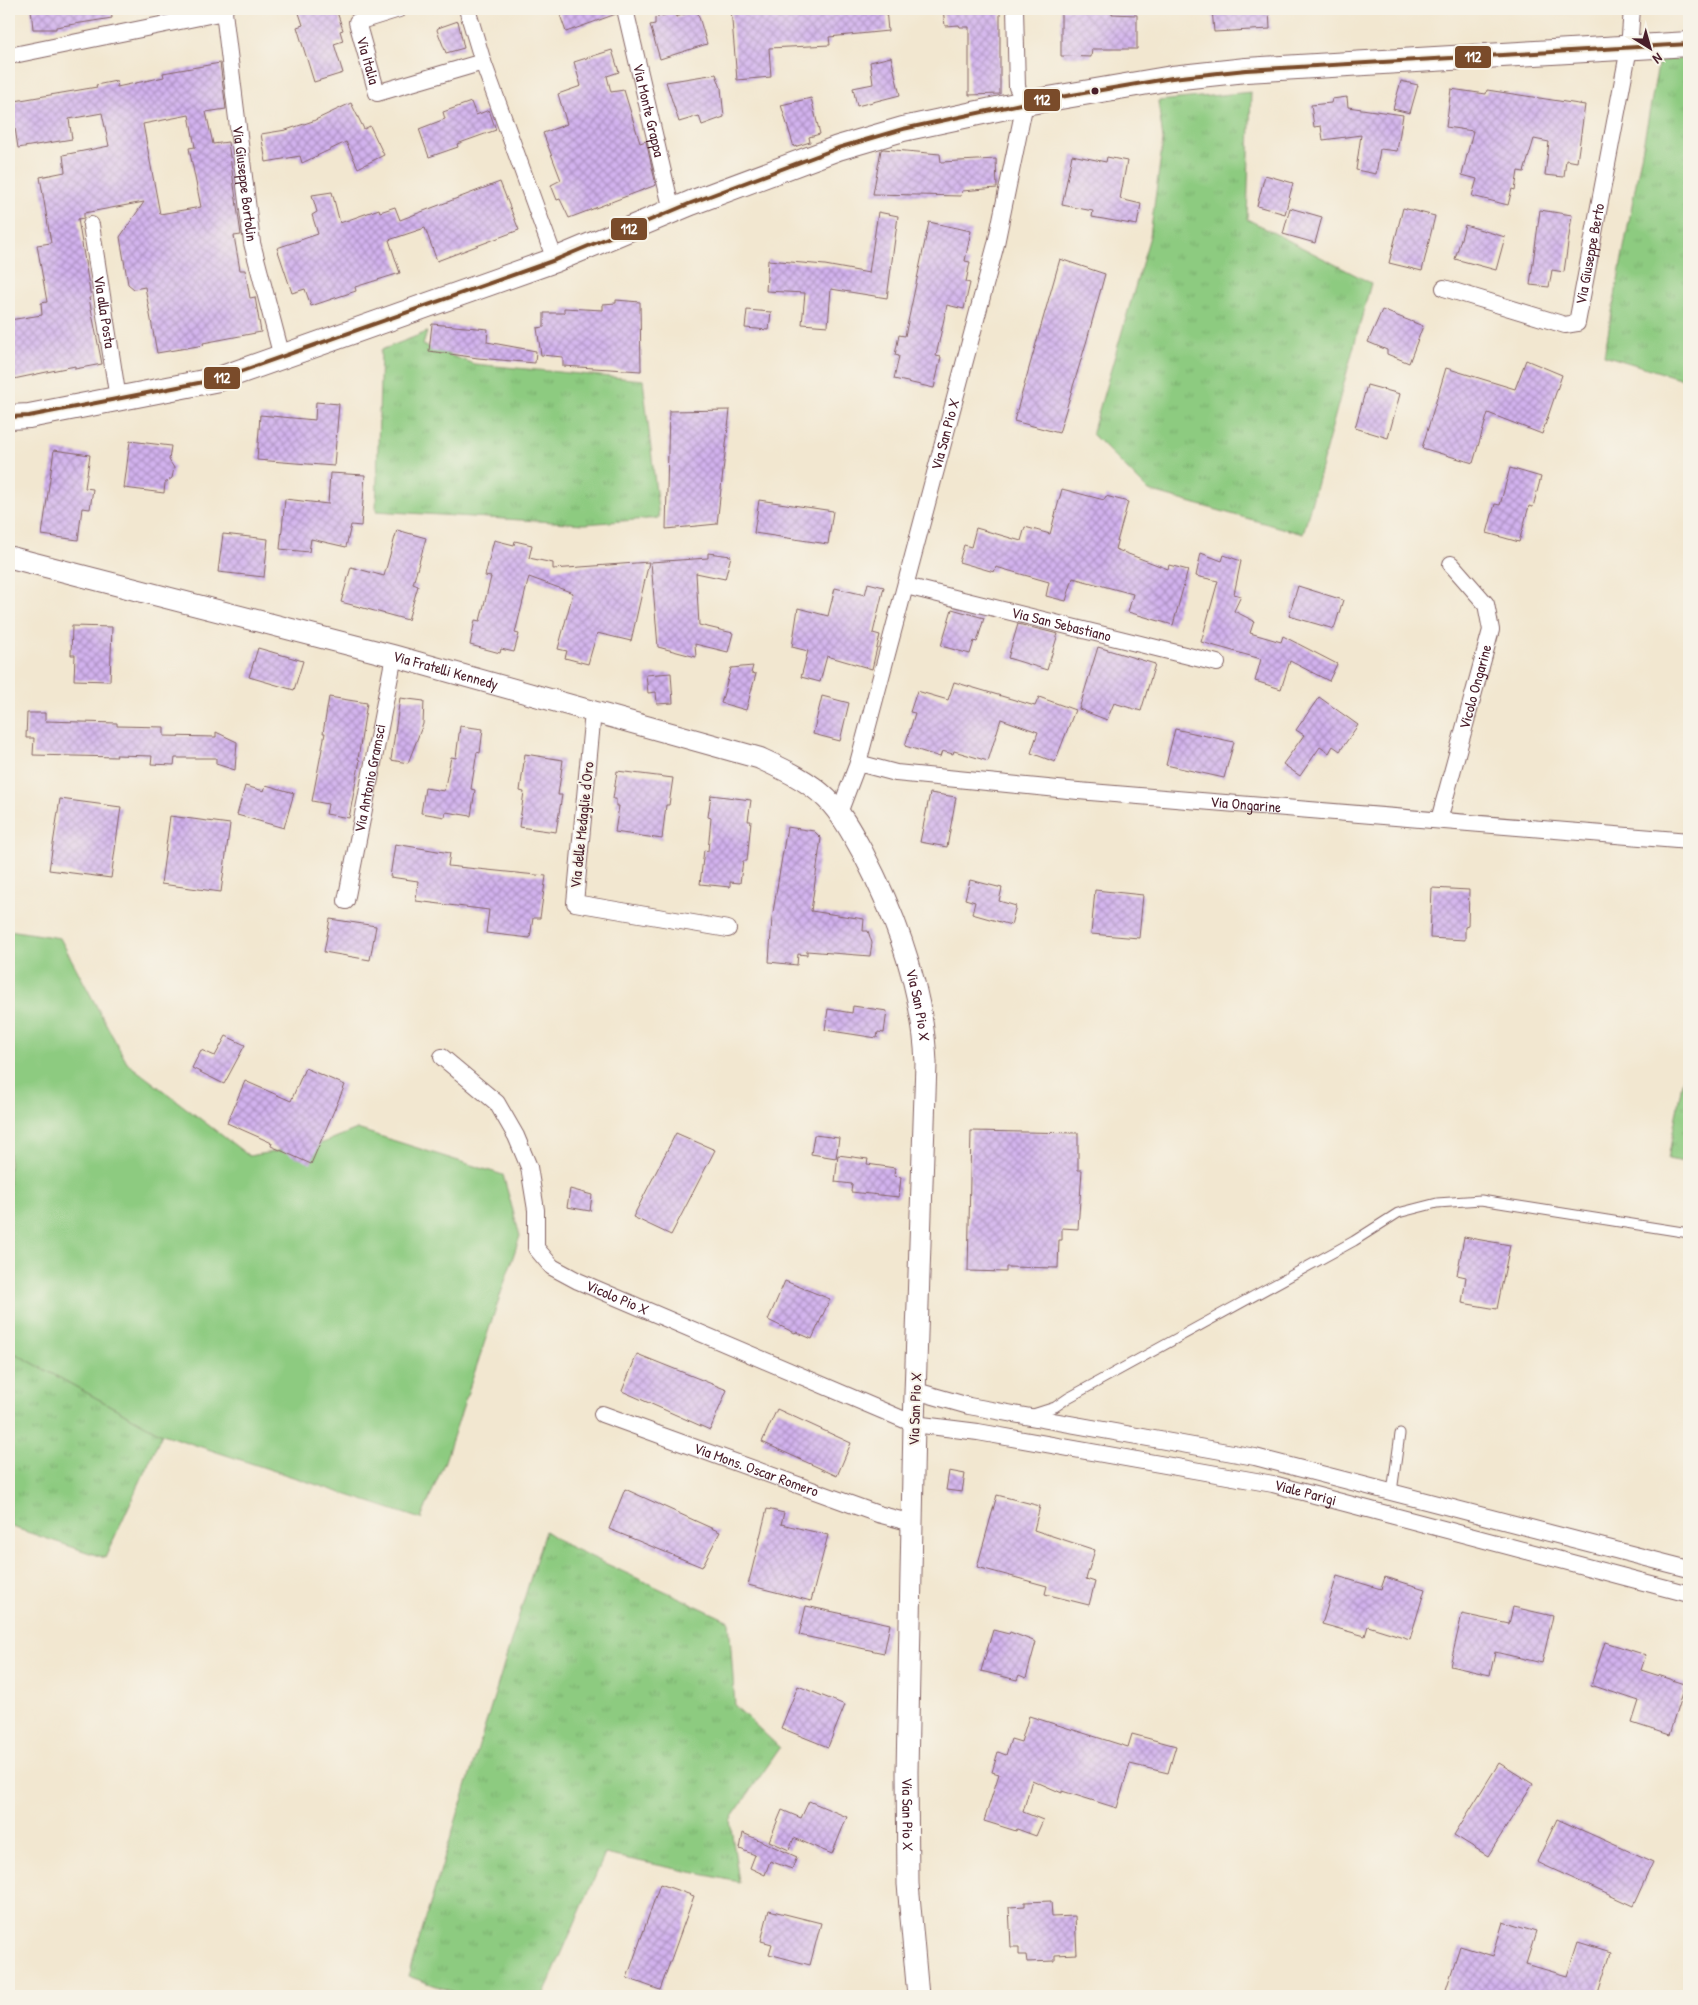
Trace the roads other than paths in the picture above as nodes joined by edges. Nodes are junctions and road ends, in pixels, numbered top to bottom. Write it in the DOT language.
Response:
graph roads {
  1 [pos="399,9"];
  2 [pos="467,9"];
  3 [pos="625,9"];
  4 [pos="1016,9"];
  5 [pos="1632,9"];
  6 [pos="225,10"];
  7 [pos="1689,44"];
  8 [pos="1628,48"];
  9 [pos="9,56"];
  10 [pos="483,62"];
  11 [pos="1025,103"];
  12 [pos="672,211"];
  13 [pos="91,225"];
  14 [pos="554,260"];
  15 [pos="1444,288"];
  16 [pos="282,357"];
  17 [pos="118,398"];
  18 [pos="9,418"];
  19 [pos="9,556"];
  20 [pos="1451,564"];
  21 [pos="906,586"];
  22 [pos="394,656"];
  23 [pos="1216,663"];
  24 [pos="593,712"];
  25 [pos="858,763"];
  26 [pos="838,813"];
  27 [pos="1439,820"];
  28 [pos="853,836"];
  29 [pos="1689,841"];
  30 [pos="346,901"];
  31 [pos="728,929"];
  32 [pos="442,1057"];
  33 [pos="1689,1234"];
  34 [pos="916,1391"];
  35 [pos="602,1414"];
  36 [pos="1029,1416"];
  37 [pos="914,1424"];
  38 [pos="1400,1434"];
  39 [pos="1392,1492"];
  40 [pos="912,1522"];
  41 [pos="1689,1569"];
  42 [pos="1689,1594"];
  43 [pos="918,1996"];
  1 -- 10 [label="street, Via Italia"];
  2 -- 10 [label="street"];
  3 -- 12 [label="street, Via Monte Grappa"];
  4 -- 11 [label="street"];
  5 -- 8 [label="street"];
  6 -- 9 [label="street"];
  6 -- 16 [label="street, Via Giuseppe Bortolin"];
  7 -- 8 [label="main road"];
  8 -- 11 [label="main road"];
  8 -- 15 [label="street, Via Giuseppe Berto"];
  10 -- 14 [label="street"];
  11 -- 12 [label="main road"];
  11 -- 21 [label="street, Via San Pio X"];
  12 -- 14 [label="main road"];
  13 -- 17 [label="street, Via alla Posta"];
  14 -- 16 [label="main road"];
  16 -- 17 [label="main road"];
  17 -- 18 [label="main road"];
  19 -- 22 [label="street, Via Fratelli Kennedy"];
  20 -- 27 [label="street, Vicolo Ongarine"];
  21 -- 23 [label="street, Via San Sebastiano"];
  21 -- 25 [label="street, Via San Pio X"];
  22 -- 24 [label="street, Via Fratelli Kennedy"];
  22 -- 30 [label="street, Via Antonio Gramsci"];
  24 -- 26 [label="street, Via Fratelli Kennedy"];
  24 -- 31 [label="street, Via delle Medaglie d'Oro"];
  25 -- 26 [label="street"];
  25 -- 27 [label="street, Via Ongarine"];
  26 -- 28 [label="street, Via Fratelli Kennedy"];
  27 -- 29 [label="street, Via Ongarine"];
  28 -- 34 [label="street, Via San Pio X"];
  32 -- 37 [label="street, Vicolo Pio X"];
  33 -- 36 [label="lane"];
  34 -- 36 [label="street, Viale Parigi"];
  34 -- 37 [label="street, Via San Pio X"];
  35 -- 40 [label="street, Via Mons. Oscar Romero"];
  36 -- 39 [label="street, Viale Parigi"];
  37 -- 40 [label="street, Via San Pio X"];
  37 -- 42 [label="street, Viale Parigi"];
  38 -- 39 [label="lane"];
  39 -- 41 [label="street, Viale Parigi"];
  40 -- 43 [label="street, Via San Pio X"];
}
